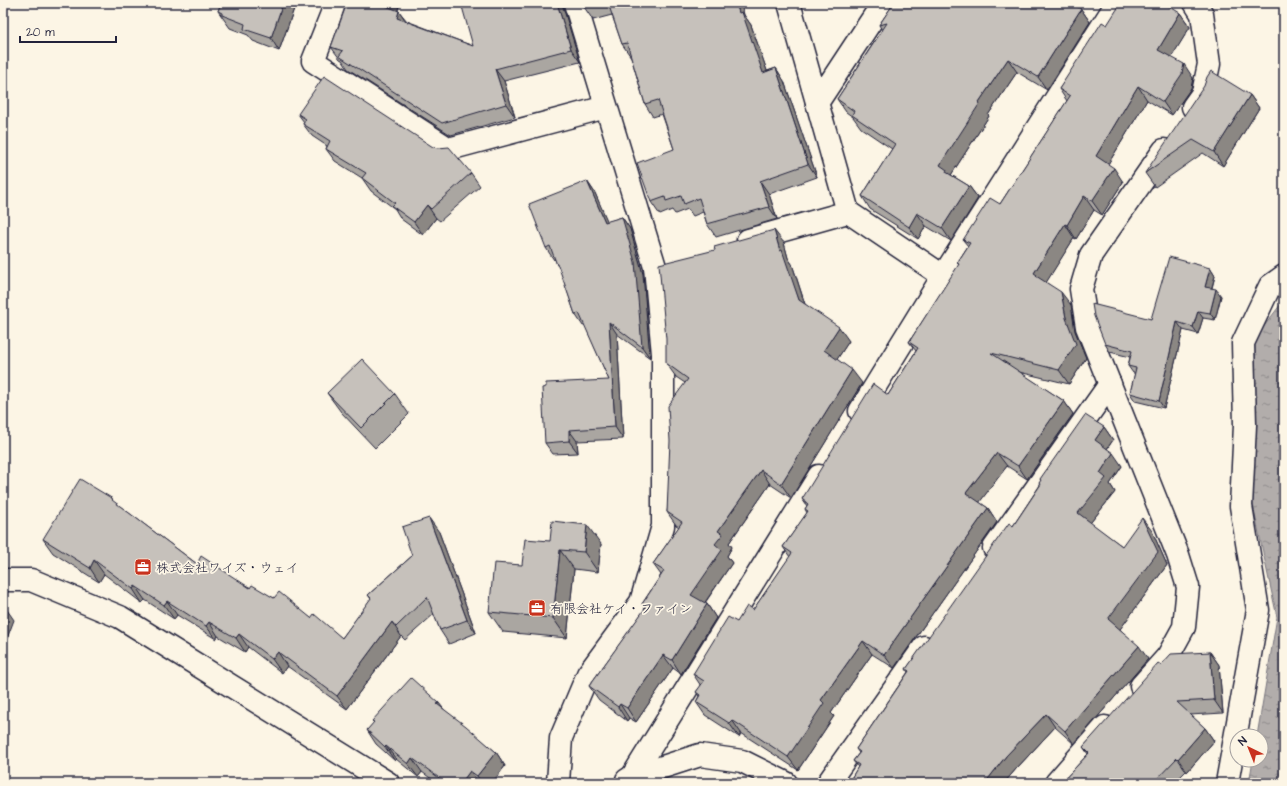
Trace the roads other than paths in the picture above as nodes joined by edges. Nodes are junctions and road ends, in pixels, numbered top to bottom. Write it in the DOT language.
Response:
graph roads {
  1 [pos="336,3"];
  2 [pos="575,3"];
  3 [pos="789,3"];
  4 [pos="883,3"];
  5 [pos="1117,3"];
  6 [pos="1195,3"];
  7 [pos="817,103"];
  8 [pos="606,107"];
  9 [pos="848,212"];
  10 [pos="729,246"];
  11 [pos="677,261"];
  12 [pos="655,267"];
  13 [pos="944,276"];
  14 [pos="1284,276"];
  15 [pos="1110,384"];
  16 [pos="851,425"];
  17 [pos="830,459"];
  18 [pos="983,564"];
  19 [pos="3,580"];
  20 [pos="937,628"];
  21 [pos="627,780"];
  22 [pos="388,783"];
  23 [pos="558,783"];
  24 [pos="786,783"];
  25 [pos="828,783"];
  26 [pos="1056,783"];
  27 [pos="1227,783"];
  1 -- 8 [label="street"];
  2 -- 8 [label="street"];
  3 -- 7 [label="street"];
  4 -- 7 [label="street"];
  5 -- 13 [label="street"];
  6 -- 15 [label="street"];
  7 -- 9 [label="street"];
  8 -- 12 [label="street"];
  9 -- 10 [label="street"];
  9 -- 13 [label="street"];
  11 -- 12 [label="street"];
  12 -- 23 [label="street"];
  13 -- 16 [label="street"];
  14 -- 27 [label="street"];
  15 -- 18 [label="street"];
  15 -- 26 [label="street"];
  17 -- 21 [label="street"];
  19 -- 22 [label="street"];
  20 -- 25 [label="street"];
  21 -- 24 [label="street"];
}
